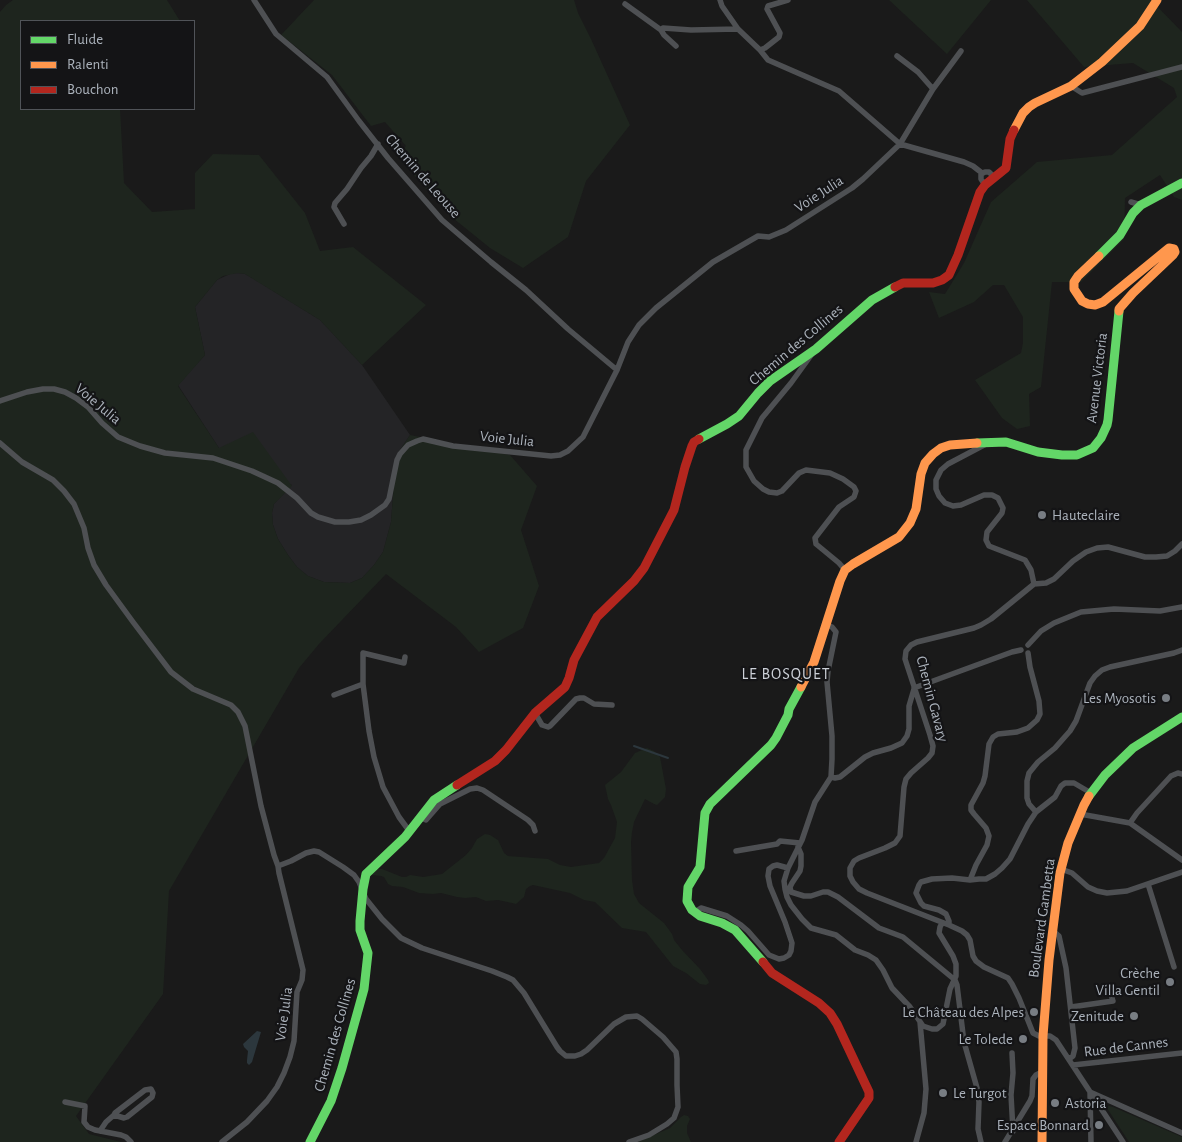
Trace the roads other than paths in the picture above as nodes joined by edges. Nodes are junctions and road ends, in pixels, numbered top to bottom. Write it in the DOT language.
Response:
graph roads {
  1 [pos="254,0"];
  2 [pos="720,0"];
  3 [pos="788,0"];
  4 [pos="1157,0"];
  5 [pos="625,4"];
  6 [pos="738,29"];
  7 [pos="661,30"];
  8 [pos="676,46"];
  9 [pos="760,50"];
  10 [pos="961,51"];
  11 [pos="897,56"];
  12 [pos="1182,67"];
  13 [pos="1071,86"];
  14 [pos="933,89"];
  15 [pos="378,144"];
  16 [pos="900,144"];
  17 [pos="982,173"];
  18 [pos="995,178"];
  19 [pos="1182,183"];
  20 [pos="985,186"];
  21 [pos="1131,202"];
  22 [pos="1141,205"];
  23 [pos="344,224"];
  24 [pos="816,348"];
  25 [pos="617,370"];
  26 [pos="0,401"];
  27 [pos="990,442"];
  28 [pos="0,443"];
  29 [pos="1182,544"];
  30 [pos="845,570"];
  31 [pos="1034,584"];
  32 [pos="1182,607"];
  33 [pos="826,625"];
  34 [pos="1028,645"];
  35 [pos="1021,650"];
  36 [pos="1182,650"];
  37 [pos="1028,653"];
  38 [pos="405,657"];
  39 [pos="363,684"];
  40 [pos="914,688"];
  41 [pos="334,694"];
  42 [pos="612,705"];
  43 [pos="535,713"];
  44 [pos="1182,717"];
  45 [pos="1182,724"];
  46 [pos="1168,726"];
  47 [pos="1182,774"];
  48 [pos="831,777"];
  49 [pos="1091,793"];
  50 [pos="1036,812"];
  51 [pos="1080,814"];
  52 [pos="421,818"];
  53 [pos="1130,823"];
  54 [pos="535,831"];
  55 [pos="410,832"];
  56 [pos="799,845"];
  57 [pos="736,851"];
  58 [pos="1182,860"];
  59 [pos="278,866"];
  60 [pos="788,868"];
  61 [pos="1061,868"];
  62 [pos="1182,872"];
  63 [pos="970,880"];
  64 [pos="1148,884"];
  65 [pos="362,889"];
  66 [pos="696,913"];
  67 [pos="942,923"];
  68 [pos="949,925"];
  69 [pos="1052,930"];
  70 [pos="1174,968"];
  71 [pos="955,980"];
  72 [pos="1108,986"];
  73 [pos="1071,1007"];
  74 [pos="920,1022"];
  75 [pos="1042,1036"];
  76 [pos="1012,1053"];
  77 [pos="1182,1053"];
  78 [pos="1069,1059"];
  79 [pos="1073,1065"];
  80 [pos="1042,1069"];
  81 [pos="1090,1092"];
  82 [pos="65,1102"];
  83 [pos="114,1115"];
  84 [pos="100,1131"];
  85 [pos="1013,1131"];
  86 [pos="1182,1133"];
  87 [pos="980,1140"];
  88 [pos="131,1142"];
  89 [pos="222,1142"];
  90 [pos="310,1142"];
  91 [pos="629,1142"];
  92 [pos="839,1142"];
  93 [pos="916,1142"];
  94 [pos="1005,1142"];
  95 [pos="1042,1142"];
  96 [pos="1091,1142"];
  97 [pos="1123,1142"];
  1 -- 15 [label="street, Chemin de Leouse"];
  2 -- 6 [label="street"];
  3 -- 9 [label="street"];
  4 -- 13 [label="street, Chemin des Collines"];
  5 -- 7 [label="street"];
  6 -- 7 [label="street"];
  6 -- 9 [label="street"];
  7 -- 8 [label="street"];
  9 -- 16 [label="street"];
  10 -- 14 [label="street, Voie Julia"];
  11 -- 14 [label="street"];
  12 -- 13 [label="street"];
  13 -- 18 [label="street, Chemin des Collines"];
  14 -- 16 [label="street, Voie Julia"];
  15 -- 23 [label="street"];
  15 -- 25 [label="street, Chemin de Leouse"];
  16 -- 17 [label="street"];
  16 -- 25 [label="street, Voie Julia"];
  17 -- 18 [label="street"];
  17 -- 20 [label="street"];
  18 -- 20 [label="street, Chemin des Collines"];
  19 -- 22 [label="street"];
  20 -- 24 [label="street, Chemin des Collines"];
  21 -- 22 [label="street"];
  22 -- 27 [label="street, Avenue Victoria"];
  24 -- 30 [label="street"];
  24 -- 43 [label="street, Chemin des Collines"];
  25 -- 26 [label="street, Voie Julia"];
  27 -- 30 [label="street, Avenue Victoria"];
  27 -- 31 [label="street"];
  28 -- 59 [label="street, Voie Julia"];
  29 -- 31 [label="street"];
  30 -- 33 [label="street"];
  31 -- 40 [label="street, Chemin Gavary"];
  32 -- 34 [label="street"];
  33 -- 48 [label="street"];
  33 -- 66 [label="street"];
  34 -- 35 [label="street"];
  34 -- 37 [label="street"];
  35 -- 37 [label="street"];
  35 -- 40 [label="street"];
  36 -- 50 [label="street"];
  37 -- 63 [label="street"];
  38 -- 39 [label="street"];
  39 -- 41 [label="street"];
  39 -- 55 [label="street"];
  40 -- 48 [label="street"];
  40 -- 67 [label="street, Chemin Gavary"];
  42 -- 43 [label="street"];
  43 -- 52 [label="street, Chemin des Collines"];
  44 -- 46 [label="street, Boulevard Gambetta"];
  45 -- 46 [label="street"];
  46 -- 49 [label="street, Boulevard Gambetta"];
  47 -- 53 [label="street"];
  48 -- 56 [label="street"];
  49 -- 50 [label="street"];
  49 -- 51 [label="street, Boulevard Gambetta"];
  50 -- 63 [label="street"];
  51 -- 53 [label="street"];
  51 -- 61 [label="street, Boulevard Gambetta"];
  52 -- 54 [label="street"];
  52 -- 55 [label="street, Chemin des Collines"];
  53 -- 58 [label="street"];
  55 -- 65 [label="street, Chemin des Collines"];
  56 -- 57 [label="street"];
  56 -- 60 [label="street"];
  56 -- 71 [label="street"];
  59 -- 65 [label="street"];
  59 -- 89 [label="street, Voie Julia"];
  60 -- 66 [label="street"];
  60 -- 74 [label="street"];
  61 -- 64 [label="street"];
  61 -- 69 [label="street, Boulevard Gambetta"];
  62 -- 64 [label="street"];
  63 -- 68 [label="street"];
  64 -- 70 [label="street"];
  65 -- 90 [label="street, Chemin des Collines"];
  65 -- 91 [label="street"];
  66 -- 92 [label="street"];
  67 -- 68 [label="street"];
  67 -- 71 [label="street"];
  68 -- 75 [label="street"];
  69 -- 73 [label="street"];
  69 -- 75 [label="street, Boulevard Gambetta"];
  71 -- 74 [label="street"];
  71 -- 87 [label="street"];
  72 -- 73 [label="street"];
  73 -- 78 [label="street"];
  74 -- 93 [label="street"];
  75 -- 78 [label="street"];
  75 -- 80 [label="street, Boulevard Gambetta"];
  76 -- 85 [label="street"];
  77 -- 79 [label="street, Rue de Cannes"];
  78 -- 79 [label="street"];
  79 -- 81 [label="street"];
  80 -- 85 [label="street"];
  80 -- 95 [label="street, Boulevard Gambetta"];
  81 -- 86 [label="street"];
  81 -- 96 [label="street"];
  81 -- 97 [label="street"];
  82 -- 84 [label="street"];
  83 -- 83 [label="street"];
  83 -- 84 [label="street"];
  84 -- 88 [label="street"];
  85 -- 94 [label="street"];
}
